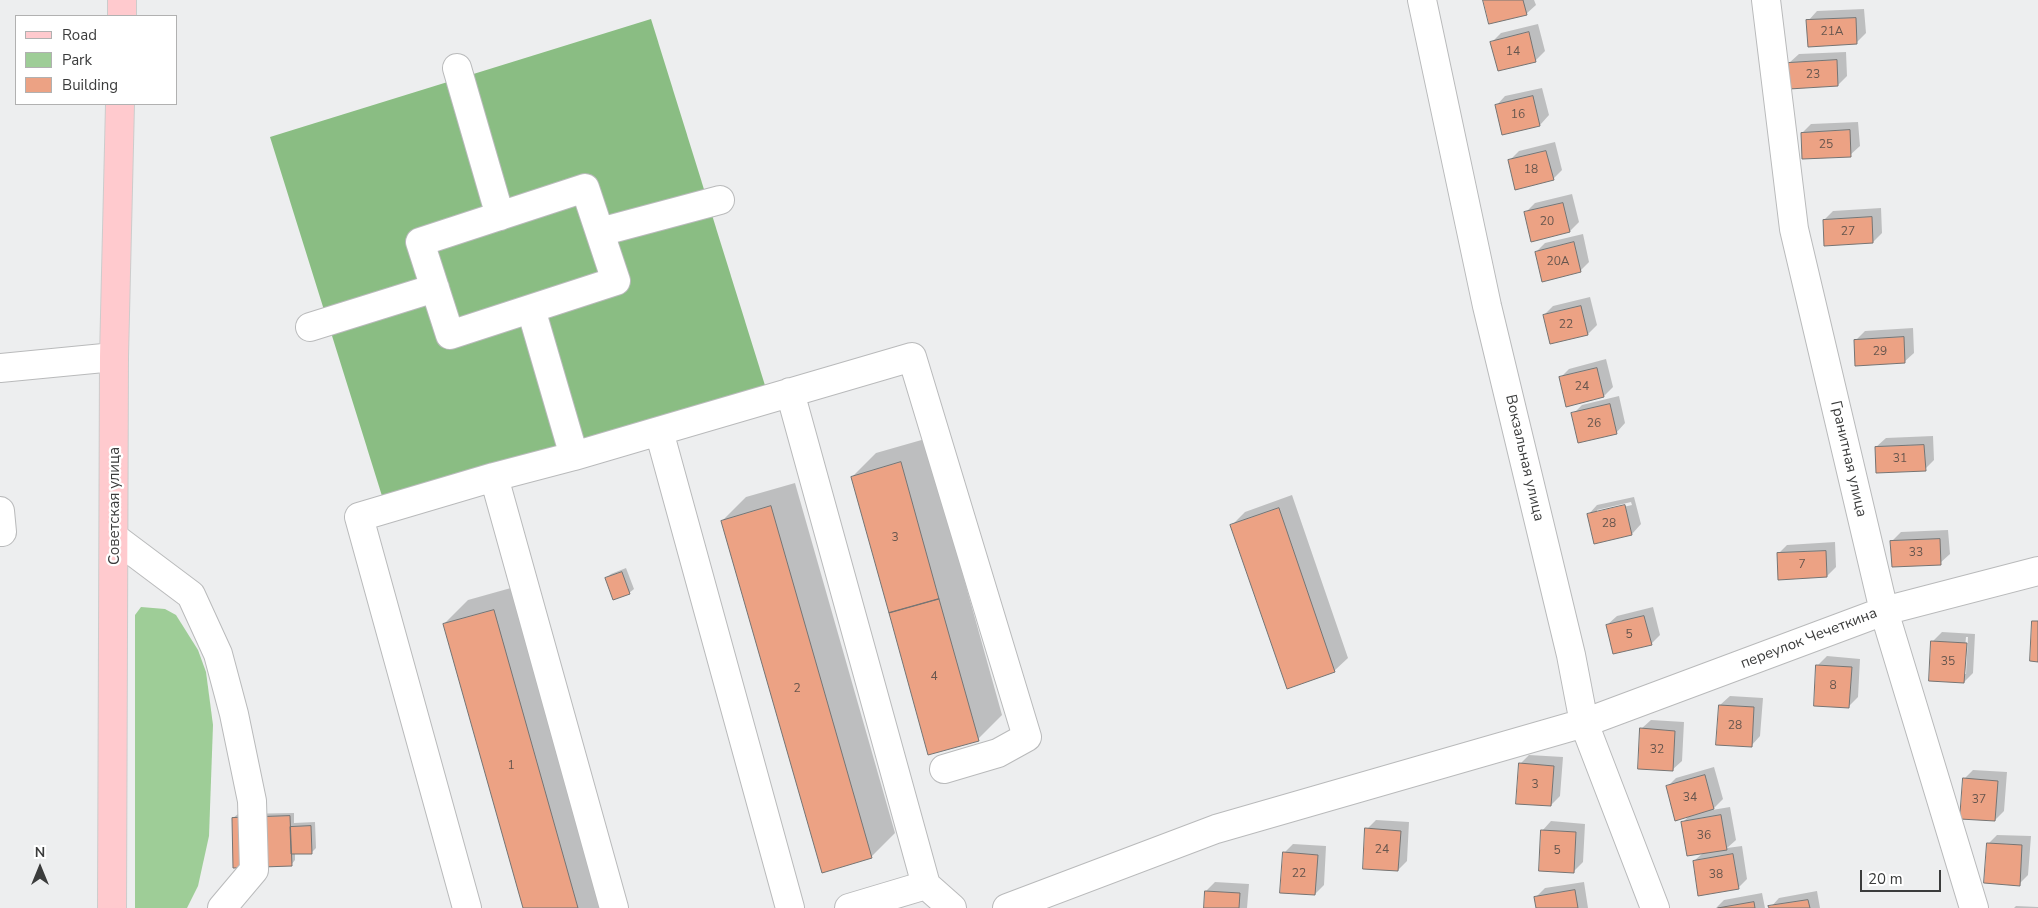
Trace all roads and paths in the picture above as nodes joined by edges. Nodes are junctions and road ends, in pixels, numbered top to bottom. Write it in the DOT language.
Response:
graph roads {
  1 [pos="122,0"];
  2 [pos="1422,0"];
  3 [pos="1766,0"];
  4 [pos="122,15"];
  5 [pos="457,68"];
  6 [pos="120,105"];
  7 [pos="720,200"];
  8 [pos="500,216"];
  9 [pos="600,232"];
  10 [pos="435,288"];
  11 [pos="531,309"];
  12 [pos="310,327"];
  13 [pos="114,357"];
  14 [pos="0,368"];
  15 [pos="790,392"];
  16 [pos="659,431"];
  17 [pos="574,456"];
  18 [pos="494,477"];
  19 [pos="0,511"];
  20 [pos="0,532"];
  21 [pos="115,538"];
  22 [pos="2038,572"];
  23 [pos="1884,611"];
  24 [pos="1584,723"];
  25 [pos="944,769"];
  26 [pos="926,885"];
  27 [pos="112,908"];
  28 [pos="222,908"];
  29 [pos="466,908"];
  30 [pos="614,908"];
  31 [pos="790,908"];
  32 [pos="849,908"];
  33 [pos="952,908"];
  34 [pos="1008,908"];
  35 [pos="1655,908"];
  36 [pos="1974,908"];
  1 -- 4 [label="main road"];
  2 -- 24 [label="street, Вокзальная улица"];
  3 -- 23 [label="street, Гранитная улица"];
  5 -- 8 [label="street"];
  6 -- 13 [label="main road, Советская улица"];
  7 -- 9 [label="street"];
  8 -- 9 [label="street"];
  8 -- 10 [label="street"];
  9 -- 11 [label="street"];
  10 -- 11 [label="street"];
  10 -- 12 [label="street"];
  11 -- 17 [label="street"];
  13 -- 14 [label="street"];
  13 -- 21 [label="main road, Советская улица"];
  15 -- 16 [label="street"];
  15 -- 25 [label="street"];
  15 -- 26 [label="street"];
  16 -- 17 [label="street"];
  16 -- 31 [label="street"];
  17 -- 18 [label="street"];
  18 -- 29 [label="street"];
  18 -- 30 [label="street"];
  19 -- 20 [label="street"];
  21 -- 27 [label="main road, Советская улица"];
  21 -- 28 [label="street"];
  22 -- 23 [label="street, переулок Чечеткина"];
  23 -- 24 [label="street, переулок Чечеткина"];
  23 -- 36 [label="street, Гранитная улица"];
  24 -- 34 [label="street, переулок Чечеткина"];
  24 -- 35 [label="street, Вокзальная улица"];
  26 -- 32 [label="street"];
  26 -- 33 [label="street"];
}
